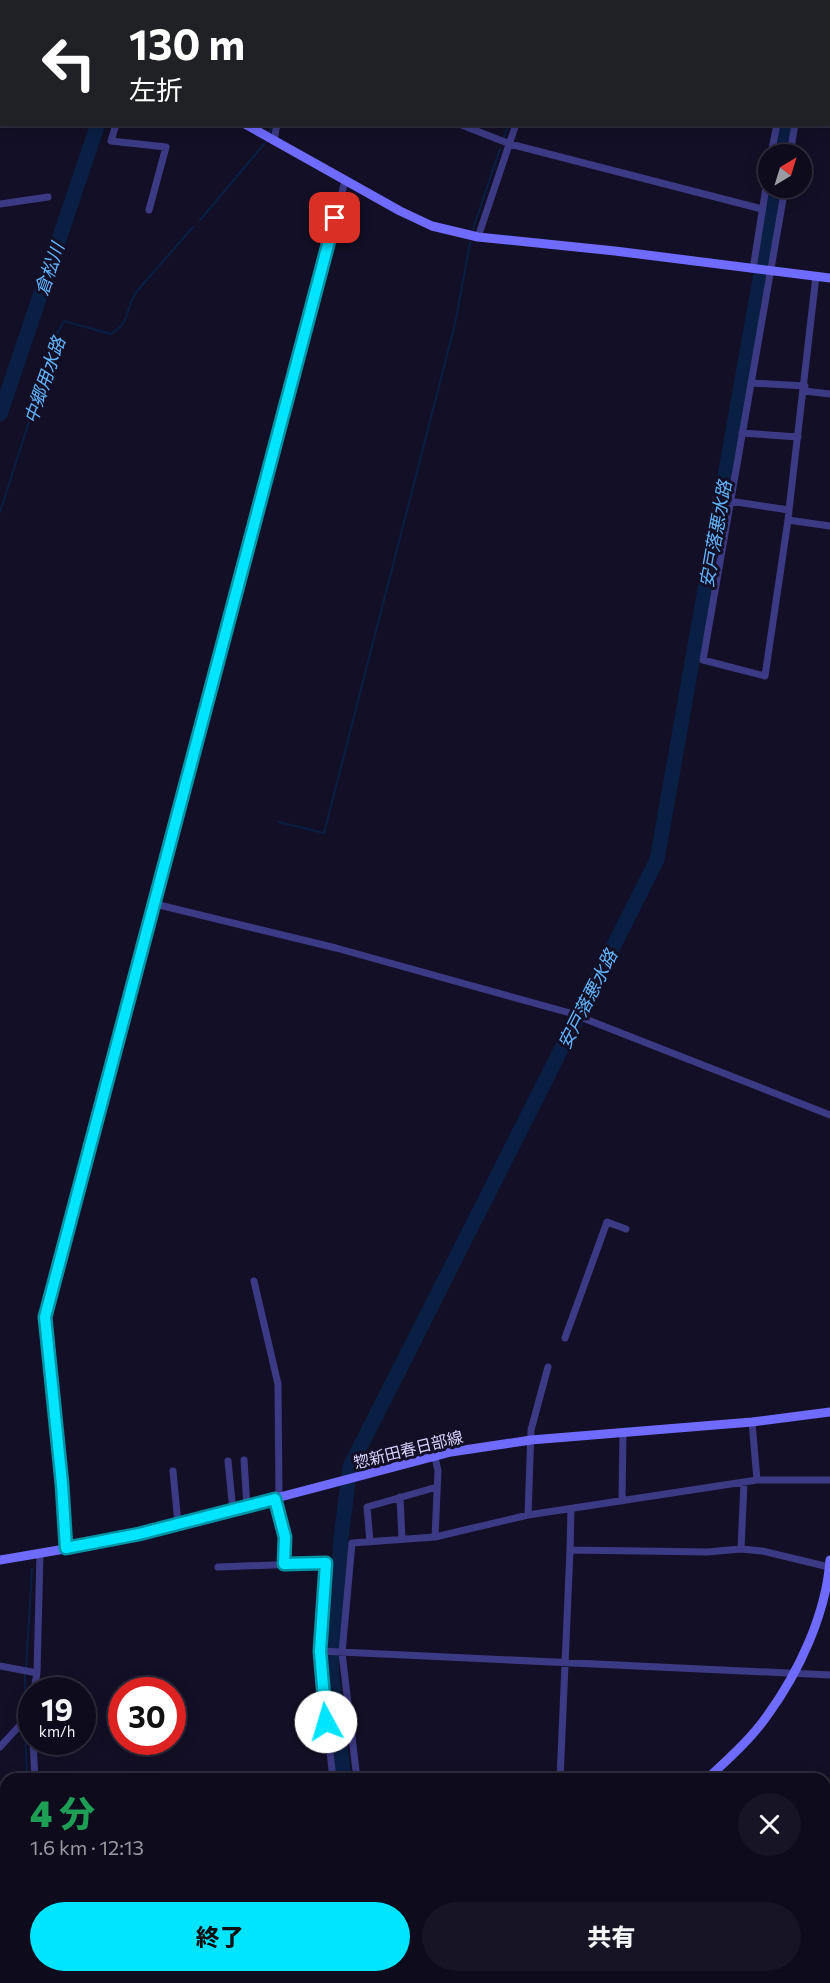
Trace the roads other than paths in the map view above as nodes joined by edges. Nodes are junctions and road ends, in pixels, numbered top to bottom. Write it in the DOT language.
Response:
graph roads {
  1 [pos="115,126"];
  2 [pos="248,126"];
  3 [pos="277,126"];
  4 [pos="464,126"];
  5 [pos="515,126"];
  6 [pos="777,126"];
  7 [pos="795,126"];
  8 [pos="274,141"];
  9 [pos="510,144"];
  10 [pos="773,144"];
  11 [pos="792,144"];
  12 [pos="345,181"];
  13 [pos="48,197"];
  14 [pos="764,198"];
  15 [pos="782,198"];
  16 [pos="0,204"];
  17 [pos="762,209"];
  18 [pos="149,210"];
  19 [pos="478,237"];
  20 [pos="754,269"];
  21 [pos="769,271"];
  22 [pos="816,276"];
  23 [pos="830,278"];
  24 [pos="751,383"];
  25 [pos="804,389"];
  26 [pos="830,394"];
  27 [pos="742,433"];
  28 [pos="798,437"];
  29 [pos="716,499"];
  30 [pos="730,501"];
  31 [pos="789,510"];
  32 [pos="788,520"];
  33 [pos="830,526"];
  34 [pos="155,904"];
  35 [pos="830,1115"];
  36 [pos="626,1229"];
  37 [pos="254,1281"];
  38 [pos="565,1338"];
  39 [pos="548,1367"];
  40 [pos="830,1412"];
  41 [pos="752,1422"];
  42 [pos="623,1432"];
  43 [pos="531,1440"];
  44 [pos="435,1457"];
  45 [pos="244,1460"];
  46 [pos="228,1461"];
  47 [pos="173,1471"];
  48 [pos="757,1480"];
  49 [pos="830,1480"];
  50 [pos="744,1483"];
  51 [pos="437,1487"];
  52 [pos="400,1497"];
  53 [pos="277,1499"];
  54 [pos="622,1501"];
  55 [pos="247,1507"];
  56 [pos="571,1509"];
  57 [pos="233,1511"];
  58 [pos="528,1515"];
  59 [pos="178,1524"];
  60 [pos="435,1537"];
  61 [pos="402,1539"];
  62 [pos="370,1542"];
  63 [pos="66,1548"];
  64 [pos="741,1549"];
  65 [pos="570,1550"];
  66 [pos="40,1553"];
  67 [pos="0,1560"];
  68 [pos="830,1560"];
  69 [pos="284,1564"];
  70 [pos="218,1567"];
  71 [pos="829,1567"];
  72 [pos="320,1651"];
  73 [pos="342,1653"];
  74 [pos="564,1663"];
  75 [pos="0,1666"];
  76 [pos="38,1673"];
  77 [pos="792,1673"];
  78 [pos="830,1675"];
  79 [pos="37,1677"];
  80 [pos="18,1726"];
  81 [pos="0,1747"];
  82 [pos="34,1755"];
  83 [pos="35,1773"];
  84 [pos="332,1773"];
  85 [pos="356,1773"];
  86 [pos="560,1773"];
  87 [pos="713,1773"];
  1 -- 18 [label="street"];
  2 -- 8 [label="street"];
  3 -- 8 [label="street"];
  4 -- 9 [label="street"];
  5 -- 9 [label="street"];
  6 -- 10 [label="street"];
  7 -- 11 [label="street"];
  8 -- 12 [label="street"];
  9 -- 17 [label="street"];
  9 -- 19 [label="street"];
  12 -- 19 [label="street"];
  12 -- 34 [label="street"];
  13 -- 16 [label="street"];
  14 -- 17 [label="street"];
  15 -- 21 [label="street"];
  17 -- 20 [label="street"];
  19 -- 20 [label="street"];
  20 -- 21 [label="street"];
  21 -- 22 [label="street"];
  21 -- 24 [label="street"];
  22 -- 23 [label="street"];
  22 -- 25 [label="street"];
  24 -- 25 [label="street"];
  24 -- 27 [label="street"];
  25 -- 26 [label="street"];
  25 -- 28 [label="street"];
  27 -- 28 [label="street"];
  27 -- 30 [label="street"];
  28 -- 31 [label="street"];
  29 -- 30 [label="street"];
  30 -- 31 [label="street"];
  30 -- 32 [label="street"];
  31 -- 32 [label="street"];
  32 -- 33 [label="street"];
  34 -- 35 [label="street"];
  34 -- 63 [label="street"];
  36 -- 38 [label="street"];
  37 -- 53 [label="street"];
  39 -- 43 [label="street"];
  40 -- 41 [label="street, 惣新田春日部線"];
  41 -- 42 [label="street, 惣新田春日部線"];
  41 -- 48 [label="street"];
  42 -- 43 [label="street, 惣新田春日部線"];
  42 -- 54 [label="street"];
  43 -- 44 [label="street, 惣新田春日部線"];
  43 -- 58 [label="street"];
  44 -- 51 [label="street"];
  44 -- 53 [label="street, 惣新田春日部線"];
  45 -- 55 [label="street"];
  46 -- 57 [label="street"];
  47 -- 59 [label="street"];
  48 -- 49 [label="street"];
  48 -- 50 [label="street"];
  50 -- 54 [label="street"];
  50 -- 64 [label="street"];
  51 -- 52 [label="street"];
  51 -- 60 [label="street"];
  52 -- 61 [label="street"];
  52 -- 62 [label="street"];
  53 -- 55 [label="street, 惣新田春日部線"];
  53 -- 69 [label="street"];
  54 -- 56 [label="street"];
  55 -- 57 [label="street, 惣新田春日部線"];
  56 -- 58 [label="street"];
  56 -- 65 [label="street"];
  57 -- 59 [label="street, 惣新田春日部線"];
  58 -- 60 [label="street"];
  59 -- 63 [label="street, 惣新田春日部線"];
  60 -- 61 [label="street"];
  61 -- 62 [label="street"];
  62 -- 73 [label="street"];
  63 -- 66 [label="street, 惣新田春日部線"];
  64 -- 65 [label="street"];
  64 -- 71 [label="street"];
  65 -- 74 [label="street"];
  66 -- 67 [label="street, 惣新田春日部線"];
  66 -- 76 [label="street"];
  68 -- 71 [label="street"];
  69 -- 70 [label="street"];
  69 -- 72 [label="street"];
  71 -- 77 [label="street"];
  72 -- 73 [label="street"];
  72 -- 84 [label="street"];
  73 -- 74 [label="street"];
  73 -- 85 [label="street"];
  74 -- 77 [label="street"];
  74 -- 86 [label="street"];
  75 -- 76 [label="street"];
  76 -- 79 [label="street"];
  77 -- 78 [label="street"];
  77 -- 87 [label="street"];
  80 -- 81 [label="street"];
  82 -- 83 [label="street"];
}
